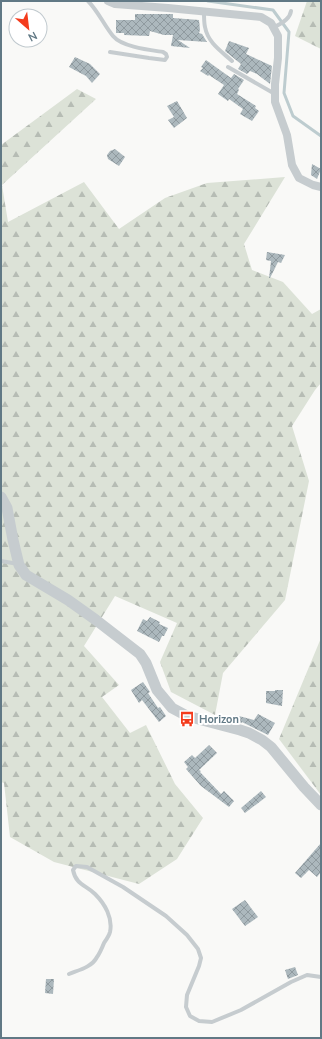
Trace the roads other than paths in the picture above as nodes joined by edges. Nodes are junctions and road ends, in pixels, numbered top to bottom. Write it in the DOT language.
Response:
graph roads {
  1 [pos="88,1"];
  2 [pos="108,1"];
  3 [pos="117,3"];
  4 [pos="291,10"];
  5 [pos="204,12"];
  6 [pos="276,26"];
  7 [pos="110,52"];
  8 [pos="232,61"];
  9 [pos="228,67"];
  10 [pos="275,94"];
  11 [pos="321,187"];
  12 [pos="1,497"];
  13 [pos="1,561"];
  14 [pos="19,565"];
  15 [pos="321,805"];
  16 [pos="69,974"];
  17 [pos="321,977"];
  1 -- 7 [label="lane"];
  2 -- 3 [label="street"];
  3 -- 5 [label="street"];
  4 -- 6 [label="lane"];
  5 -- 6 [label="street"];
  5 -- 8 [label="lane"];
  6 -- 10 [label="street"];
  9 -- 10 [label="lane"];
  10 -- 11 [label="street"];
  12 -- 14 [label="street"];
  13 -- 14 [label="lane"];
  14 -- 15 [label="street"];
  16 -- 17 [label="lane"];
}
